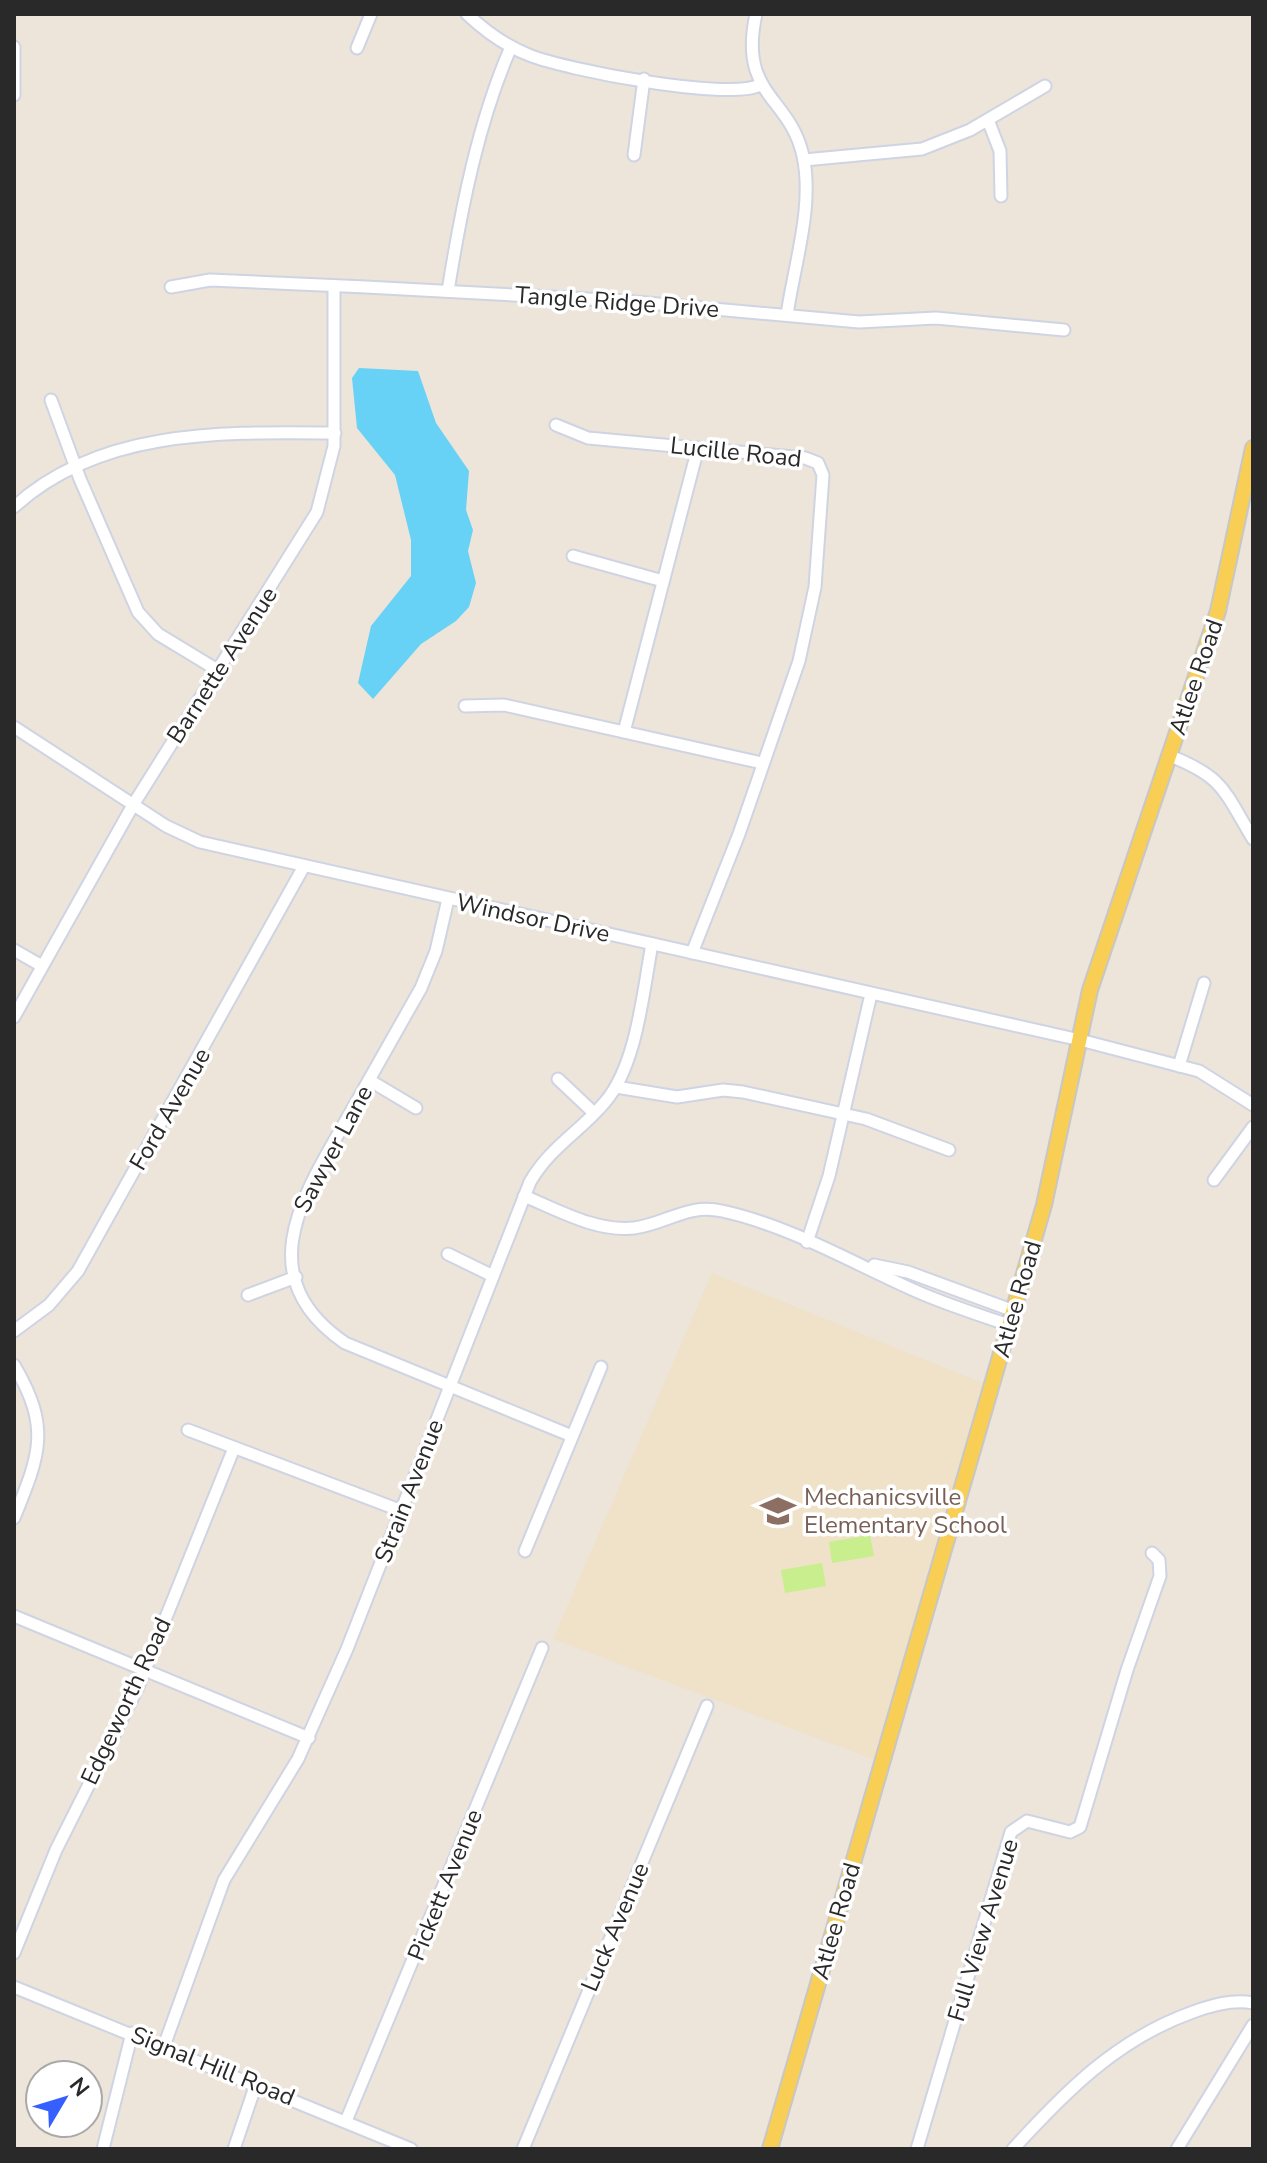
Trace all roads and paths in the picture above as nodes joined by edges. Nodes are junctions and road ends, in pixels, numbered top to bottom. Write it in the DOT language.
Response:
graph roads {
  1 [pos="371,14"];
  2 [pos="467,14"];
  3 [pos="756,14"];
  4 [pos="14,47"];
  5 [pos="511,47"];
  6 [pos="357,48"];
  7 [pos="644,79"];
  8 [pos="760,85"];
  9 [pos="1045,86"];
  10 [pos="14,95"];
  11 [pos="988,120"];
  12 [pos="634,155"];
  13 [pos="804,160"];
  14 [pos="1001,196"];
  15 [pos="334,286"];
  16 [pos="171,287"];
  17 [pos="448,291"];
  18 [pos="787,315"];
  19 [pos="1064,330"];
  20 [pos="51,400"];
  21 [pos="556,425"];
  22 [pos="335,433"];
  23 [pos="698,448"];
  24 [pos="1253,448"];
  25 [pos="75,466"];
  26 [pos="1250,477"];
  27 [pos="14,507"];
  28 [pos="573,556"];
  29 [pos="663,581"];
  30 [pos="219,671"];
  31 [pos="465,706"];
  32 [pos="14,727"];
  33 [pos="624,732"];
  34 [pos="1170,756"];
  35 [pos="762,763"];
  36 [pos="133,805"];
  37 [pos="1253,839"];
  38 [pos="303,868"];
  39 [pos="448,899"];
  40 [pos="652,944"];
  41 [pos="14,950"];
  42 [pos="692,953"];
  43 [pos="42,966"];
  44 [pos="1204,983"];
  45 [pos="871,994"];
  46 [pos="14,1017"];
  47 [pos="1080,1040"];
  48 [pos="1179,1066"];
  49 [pos="558,1079"];
  50 [pos="369,1080"];
  51 [pos="616,1087"];
  52 [pos="1253,1105"];
  53 [pos="416,1108"];
  54 [pos="594,1113"];
  55 [pos="843,1113"];
  56 [pos="1253,1127"];
  57 [pos="949,1150"];
  58 [pos="1214,1180"];
  59 [pos="524,1196"];
  60 [pos="807,1242"];
  61 [pos="448,1254"];
  62 [pos="493,1276"];
  63 [pos="296,1277"];
  64 [pos="248,1295"];
  65 [pos="1012,1318"];
  66 [pos="14,1331"];
  67 [pos="14,1365"];
  68 [pos="601,1367"];
  69 [pos="451,1384"];
  70 [pos="188,1430"];
  71 [pos="572,1436"];
  72 [pos="234,1448"];
  73 [pos="402,1511"];
  74 [pos="14,1518"];
  75 [pos="525,1551"];
  76 [pos="1152,1553"];
  77 [pos="14,1616"];
  78 [pos="542,1648"];
  79 [pos="144,1669"];
  80 [pos="707,1706"];
  81 [pos="309,1738"];
  82 [pos="14,1953"];
  83 [pos="14,1987"];
  84 [pos="1253,2003"];
  85 [pos="1253,2025"];
  86 [pos="132,2033"];
  87 [pos="164,2046"];
  88 [pos="256,2084"];
  89 [pos="346,2121"];
  90 [pos="103,2149"];
  91 [pos="234,2149"];
  92 [pos="411,2149"];
  93 [pos="523,2149"];
  94 [pos="770,2149"];
  95 [pos="917,2149"];
  96 [pos="1013,2149"];
  97 [pos="1177,2149"];
  1 -- 6 [label="street"];
  2 -- 5 [label="street"];
  3 -- 8 [label="street"];
  4 -- 10 [label="street"];
  5 -- 7 [label="street"];
  5 -- 17 [label="street"];
  7 -- 8 [label="street"];
  7 -- 12 [label="street"];
  8 -- 13 [label="street"];
  9 -- 11 [label="street"];
  11 -- 13 [label="street"];
  11 -- 14 [label="street"];
  13 -- 18 [label="street"];
  15 -- 16 [label="street, Tangle Ridge Drive"];
  15 -- 17 [label="street, Tangle Ridge Drive"];
  15 -- 22 [label="street, Barnette Avenue"];
  17 -- 18 [label="street, Tangle Ridge Drive"];
  18 -- 19 [label="street, Tangle Ridge Drive"];
  20 -- 25 [label="street"];
  21 -- 23 [label="street, Lucille Road"];
  22 -- 25 [label="street"];
  22 -- 30 [label="street, Barnette Avenue"];
  23 -- 29 [label="street"];
  23 -- 35 [label="street, Lucille Road"];
  24 -- 26 [label="main road, Atlee Road"];
  25 -- 27 [label="street"];
  25 -- 30 [label="street"];
  26 -- 34 [label="main road, Atlee Road"];
  28 -- 29 [label="street"];
  29 -- 33 [label="street"];
  30 -- 36 [label="street, Barnette Avenue"];
  31 -- 33 [label="street"];
  32 -- 36 [label="street, Windsor Drive"];
  33 -- 35 [label="street"];
  34 -- 37 [label="street"];
  34 -- 47 [label="main road, Atlee Road"];
  35 -- 42 [label="street"];
  36 -- 38 [label="street, Windsor Drive"];
  36 -- 43 [label="street, Barnette Avenue"];
  38 -- 39 [label="street, Windsor Drive"];
  38 -- 66 [label="street, Ford Avenue"];
  39 -- 40 [label="street, Windsor Drive"];
  39 -- 50 [label="street, Sawyer Lane"];
  40 -- 42 [label="street, Windsor Drive"];
  40 -- 51 [label="street, Strain Avenue"];
  41 -- 43 [label="street"];
  42 -- 45 [label="street, Windsor Drive"];
  43 -- 46 [label="street, Barnette Avenue"];
  44 -- 48 [label="street"];
  45 -- 47 [label="street, Windsor Drive"];
  45 -- 55 [label="street"];
  47 -- 48 [label="street, Windsor Drive"];
  47 -- 65 [label="main road, Atlee Road"];
  48 -- 52 [label="street, Windsor Drive"];
  49 -- 54 [label="street"];
  50 -- 53 [label="street"];
  50 -- 63 [label="street, Sawyer Lane"];
  51 -- 54 [label="street, Strain Avenue"];
  51 -- 55 [label="street"];
  54 -- 59 [label="street, Strain Avenue"];
  55 -- 57 [label="street"];
  55 -- 60 [label="street"];
  56 -- 58 [label="street"];
  59 -- 60 [label="street"];
  59 -- 62 [label="street, Strain Avenue"];
  60 -- 65 [label="street"];
  61 -- 62 [label="street"];
  62 -- 69 [label="street, Strain Avenue"];
  63 -- 64 [label="street"];
  63 -- 69 [label="street, Sawyer Lane"];
  65 -- 94 [label="main road, Atlee Road"];
  67 -- 74 [label="street"];
  68 -- 71 [label="street"];
  69 -- 71 [label="street, Sawyer Lane"];
  69 -- 73 [label="street, Strain Avenue"];
  70 -- 72 [label="street"];
  71 -- 75 [label="street"];
  72 -- 73 [label="street"];
  72 -- 79 [label="street, Edgeworth Road"];
  73 -- 81 [label="street, Strain Avenue"];
  76 -- 95 [label="street, Full View Avenue"];
  77 -- 79 [label="street"];
  78 -- 89 [label="street, Pickett Avenue"];
  79 -- 81 [label="street"];
  79 -- 82 [label="street, Edgeworth Road"];
  80 -- 93 [label="street, Luck Avenue"];
  81 -- 87 [label="street, Strain Avenue"];
  83 -- 86 [label="street, Signal Hill Road"];
  84 -- 96 [label="street"];
  85 -- 97 [label="street"];
  86 -- 87 [label="street, Signal Hill Road"];
  86 -- 90 [label="street"];
  87 -- 88 [label="street, Signal Hill Road"];
  88 -- 89 [label="street, Signal Hill Road"];
  88 -- 91 [label="street"];
  89 -- 92 [label="street, Signal Hill Road"];
}
